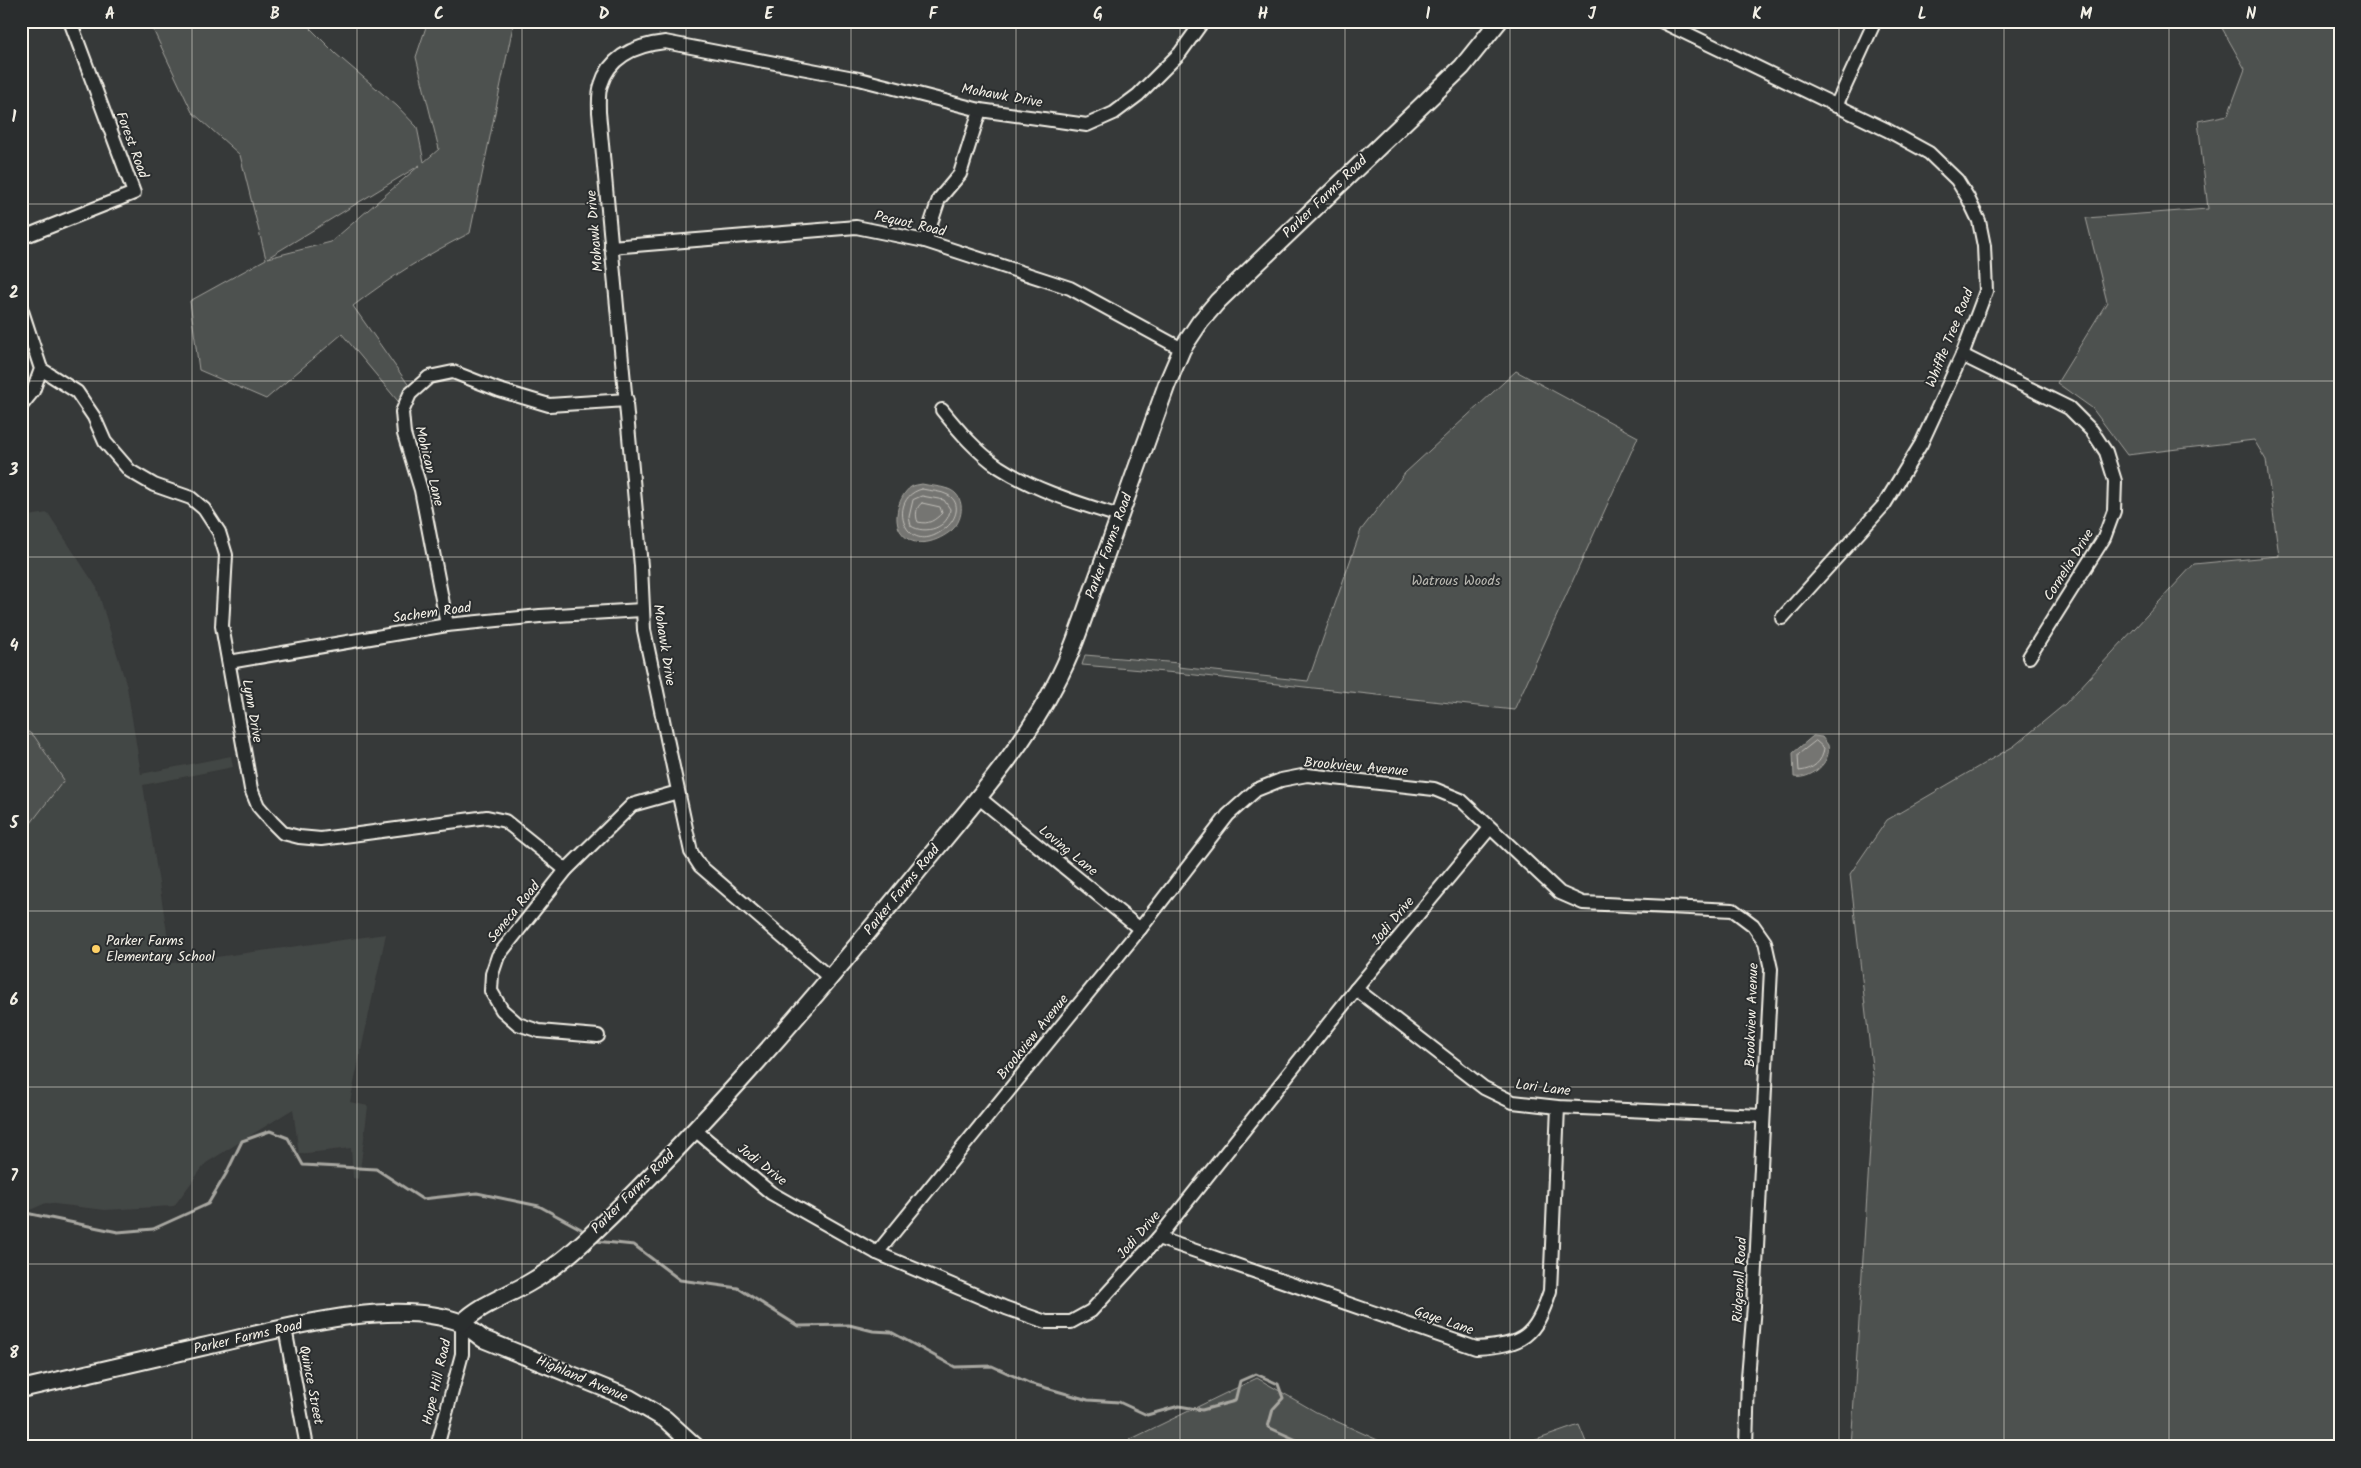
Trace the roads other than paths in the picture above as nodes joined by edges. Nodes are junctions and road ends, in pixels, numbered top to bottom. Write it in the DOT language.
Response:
graph roads {
  1 [pos="70,21"];
  2 [pos="1203,21"];
  3 [pos="1499,21"];
  4 [pos="1661,21"];
  5 [pos="1875,21"];
  6 [pos="1836,106"];
  7 [pos="980,110"];
  8 [pos="21,238"];
  9 [pos="925,241"];
  10 [pos="611,248"];
  11 [pos="21,308"];
  12 [pos="1182,349"];
  13 [pos="1962,355"];
  14 [pos="42,369"];
  15 [pos="627,400"];
  16 [pos="21,406"];
  17 [pos="942,410"];
  18 [pos="1120,516"];
  19 [pos="642,610"];
  20 [pos="1782,618"];
  21 [pos="447,625"];
  22 [pos="2029,657"];
  23 [pos="229,662"];
  24 [pos="678,792"];
  25 [pos="978,797"];
  26 [pos="1490,828"];
  27 [pos="566,870"];
  28 [pos="1140,929"];
  29 [pos="830,978"];
  30 [pos="1356,990"];
  31 [pos="598,1036"];
  32 [pos="1558,1107"];
  33 [pos="1762,1116"];
  34 [pos="695,1130"];
  35 [pos="1158,1238"];
  36 [pos="877,1253"];
  37 [pos="462,1323"];
  38 [pos="285,1328"];
  39 [pos="21,1389"];
  40 [pos="307,1447"];
  41 [pos="437,1447"];
  42 [pos="696,1447"];
  43 [pos="1746,1447"];
  1 -- 8 [label="street, Forest Road"];
  2 -- 7 [label="street, Mohawk Drive"];
  3 -- 12 [label="street, Parker Farms Road"];
  4 -- 6 [label="street, Whiffle Tree Road"];
  5 -- 6 [label="street"];
  6 -- 13 [label="street, Whiffle Tree Road"];
  7 -- 9 [label="street"];
  7 -- 10 [label="street, Mohawk Drive"];
  9 -- 10 [label="street, Pequot Road"];
  9 -- 12 [label="street, Pequot Road"];
  10 -- 15 [label="street, Mohawk Drive"];
  11 -- 14 [label="street"];
  12 -- 18 [label="street, Parker Farms Road"];
  13 -- 20 [label="street, Whiffle Tree Road"];
  13 -- 22 [label="street, Cornelia Drive"];
  14 -- 16 [label="street"];
  14 -- 23 [label="street, Lynn Drive"];
  15 -- 19 [label="street, Mohawk Drive"];
  15 -- 21 [label="street, Mohican Lane"];
  17 -- 18 [label="street"];
  18 -- 25 [label="street, Parker Farms Road"];
  19 -- 21 [label="street, Sachem Road"];
  19 -- 24 [label="street, Mohawk Drive"];
  21 -- 23 [label="street, Sachem Road"];
  23 -- 27 [label="street, Lynn Drive"];
  24 -- 27 [label="street, Seneca Road"];
  24 -- 29 [label="street, Mohawk Drive"];
  25 -- 28 [label="street, Loving Lane"];
  25 -- 29 [label="street, Parker Farms Road"];
  26 -- 28 [label="street, Brookview Avenue"];
  26 -- 30 [label="street, Jodi Drive"];
  26 -- 33 [label="street, Brookview Avenue"];
  27 -- 31 [label="street, Seneca Road"];
  28 -- 36 [label="street, Brookview Avenue"];
  29 -- 34 [label="street, Parker Farms Road"];
  30 -- 32 [label="street, Lori Lane"];
  30 -- 35 [label="street, Jodi Drive"];
  32 -- 33 [label="street, Lori Lane"];
  32 -- 35 [label="street, Gaye Lane"];
  33 -- 43 [label="street, Ridgenoll Road"];
  34 -- 36 [label="street, Jodi Drive"];
  34 -- 37 [label="street, Parker Farms Road"];
  35 -- 36 [label="street, Jodi Drive"];
  37 -- 38 [label="street, Parker Farms Road"];
  37 -- 41 [label="street, Hope Hill Road"];
  37 -- 42 [label="street, Highland Avenue"];
  38 -- 39 [label="street, Parker Farms Road"];
  38 -- 40 [label="street, Quince Street"];
}
